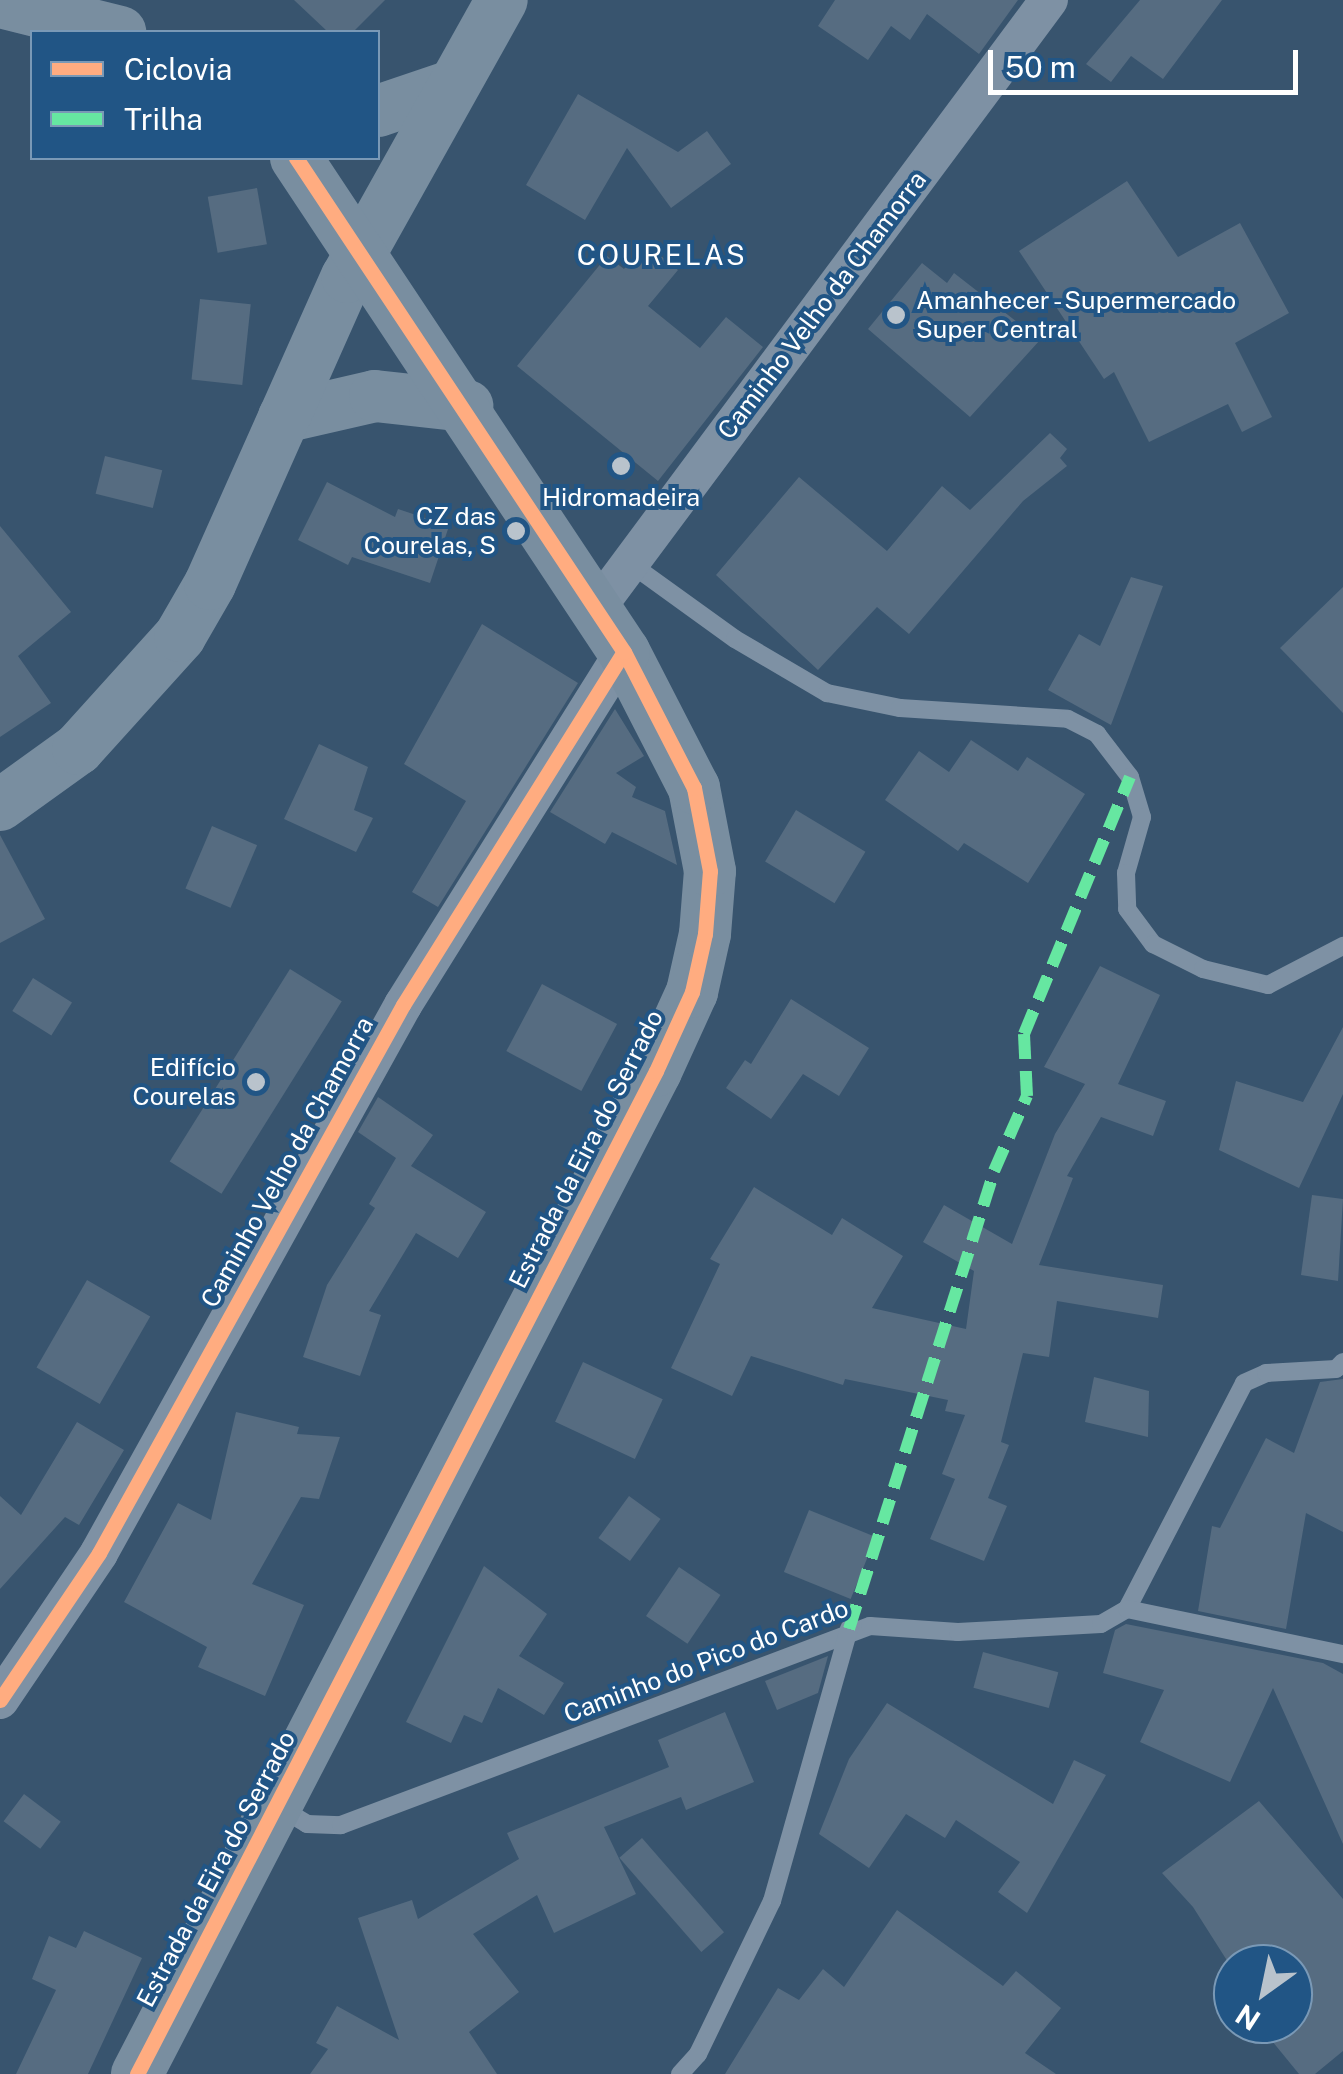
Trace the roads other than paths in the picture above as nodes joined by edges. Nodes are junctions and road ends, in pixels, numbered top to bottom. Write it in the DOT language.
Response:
graph roads {
  1 [pos="502,0"];
  2 [pos="1049,0"];
  3 [pos="0,2"];
  4 [pos="112,30"];
  5 [pos="452,86"];
  6 [pos="380,110"];
  7 [pos="297,160"];
  8 [pos="362,250"];
  9 [pos="466,406"];
  10 [pos="284,417"];
  11 [pos="631,564"];
  12 [pos="596,609"];
  13 [pos="624,652"];
  14 [pos="0,805"];
  15 [pos="1343,946"];
  16 [pos="1343,1362"];
  17 [pos="1128,1609"];
  18 [pos="849,1629"];
  19 [pos="1343,1654"];
  20 [pos="0,1700"];
  21 [pos="278,1806"];
  22 [pos="138,2074"];
  23 [pos="680,2074"];
  1 -- 5 [label="main road"];
  2 -- 11 [label="street, Caminho Velho da Chamorra"];
  3 -- 4 [label="main road"];
  5 -- 6 [label="main road"];
  5 -- 8 [label="main road"];
  7 -- 8 [label="main road, Estrada da Eira do Serrado"];
  8 -- 9 [label="main road, Estrada da Eira do Serrado"];
  8 -- 10 [label="main road"];
  9 -- 10 [label="main road"];
  9 -- 12 [label="main road, Estrada da Eira do Serrado"];
  10 -- 14 [label="main road"];
  11 -- 12 [label="street, Caminho Velho da Chamorra"];
  11 -- 15 [label="lane"];
  12 -- 13 [label="main road, Estrada da Eira do Serrado"];
  13 -- 20 [label="street, Caminho Velho da Chamorra"];
  13 -- 21 [label="main road, Estrada da Eira do Serrado"];
  16 -- 17 [label="lane"];
  17 -- 18 [label="lane, Caminho do Pico do Cardo"];
  17 -- 19 [label="lane"];
  18 -- 21 [label="lane, Caminho do Pico do Cardo"];
  18 -- 23 [label="lane"];
  21 -- 22 [label="main road, Estrada da Eira do Serrado"];
}
